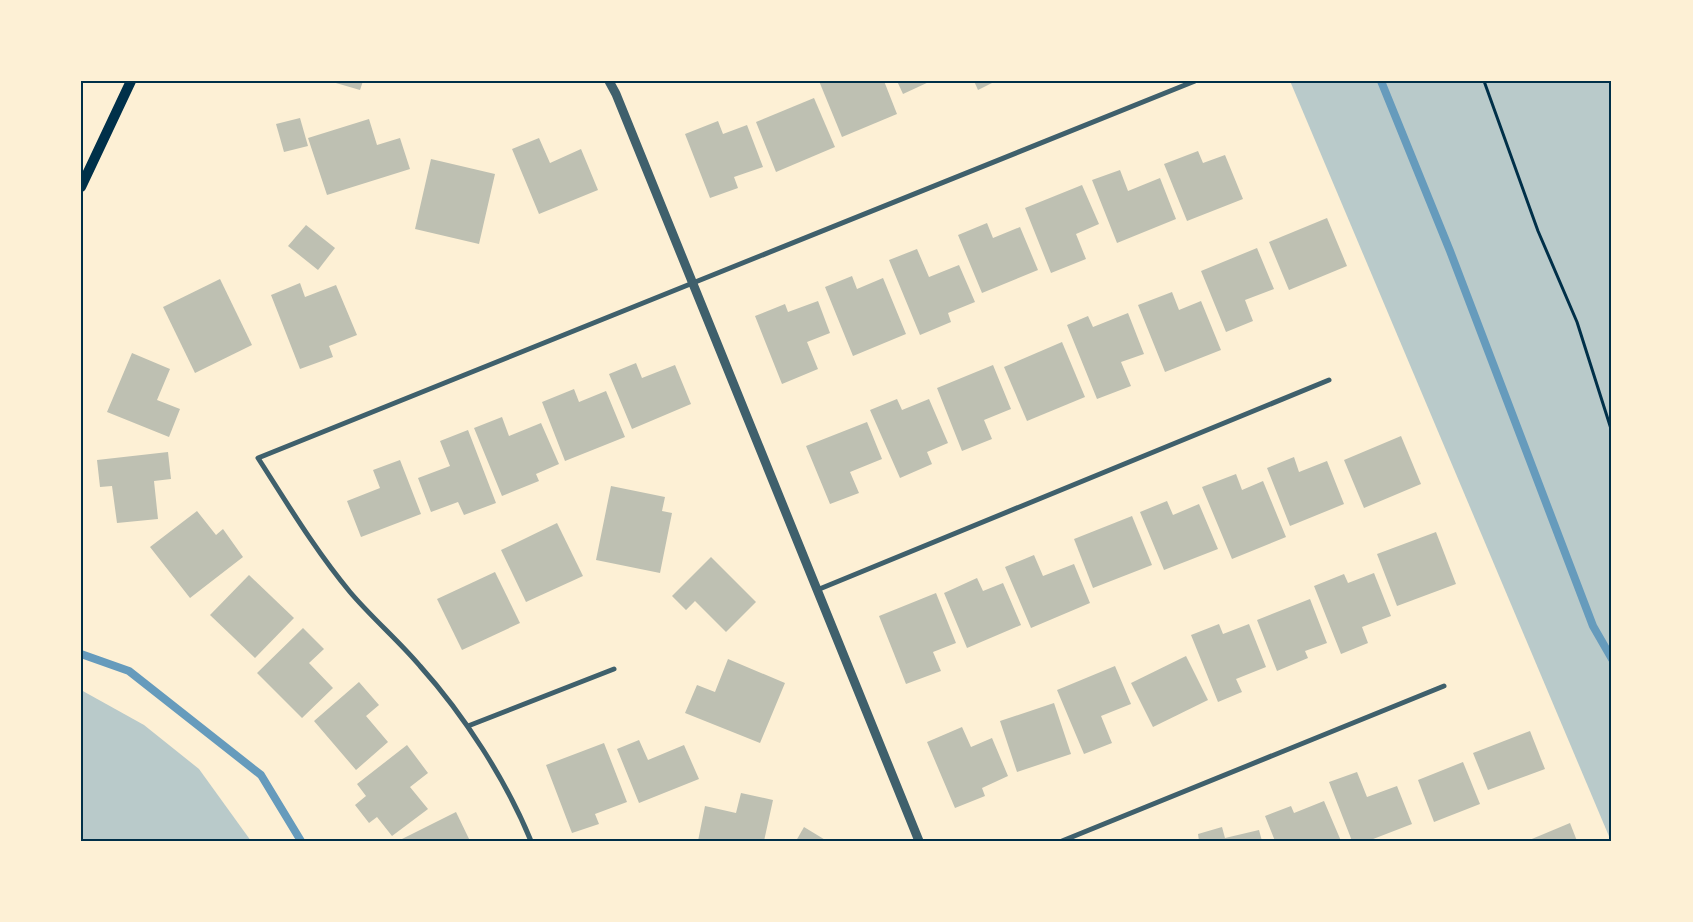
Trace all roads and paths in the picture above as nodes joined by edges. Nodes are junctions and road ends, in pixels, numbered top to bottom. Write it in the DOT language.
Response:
graph roads {
  1 [pos="131,81"];
  2 [pos="609,81"];
  3 [pos="1195,81"];
  4 [pos="1484,81"];
  5 [pos="81,187"];
  6 [pos="694,284"];
  7 [pos="1329,380"];
  8 [pos="1612,432"];
  9 [pos="817,590"];
  10 [pos="614,669"];
  11 [pos="1444,686"];
  12 [pos="468,726"];
  13 [pos="531,841"];
  14 [pos="919,841"];
  15 [pos="1062,841"];
  1 -- 5 [label="main road"];
  2 -- 6 [label="street"];
  3 -- 6 [label="street"];
  4 -- 8 [label="path"];
  6 -- 9 [label="street"];
  6 -- 12 [label="street"];
  7 -- 9 [label="street"];
  9 -- 14 [label="street"];
  10 -- 12 [label="street"];
  11 -- 15 [label="street"];
  12 -- 13 [label="street"];
}
